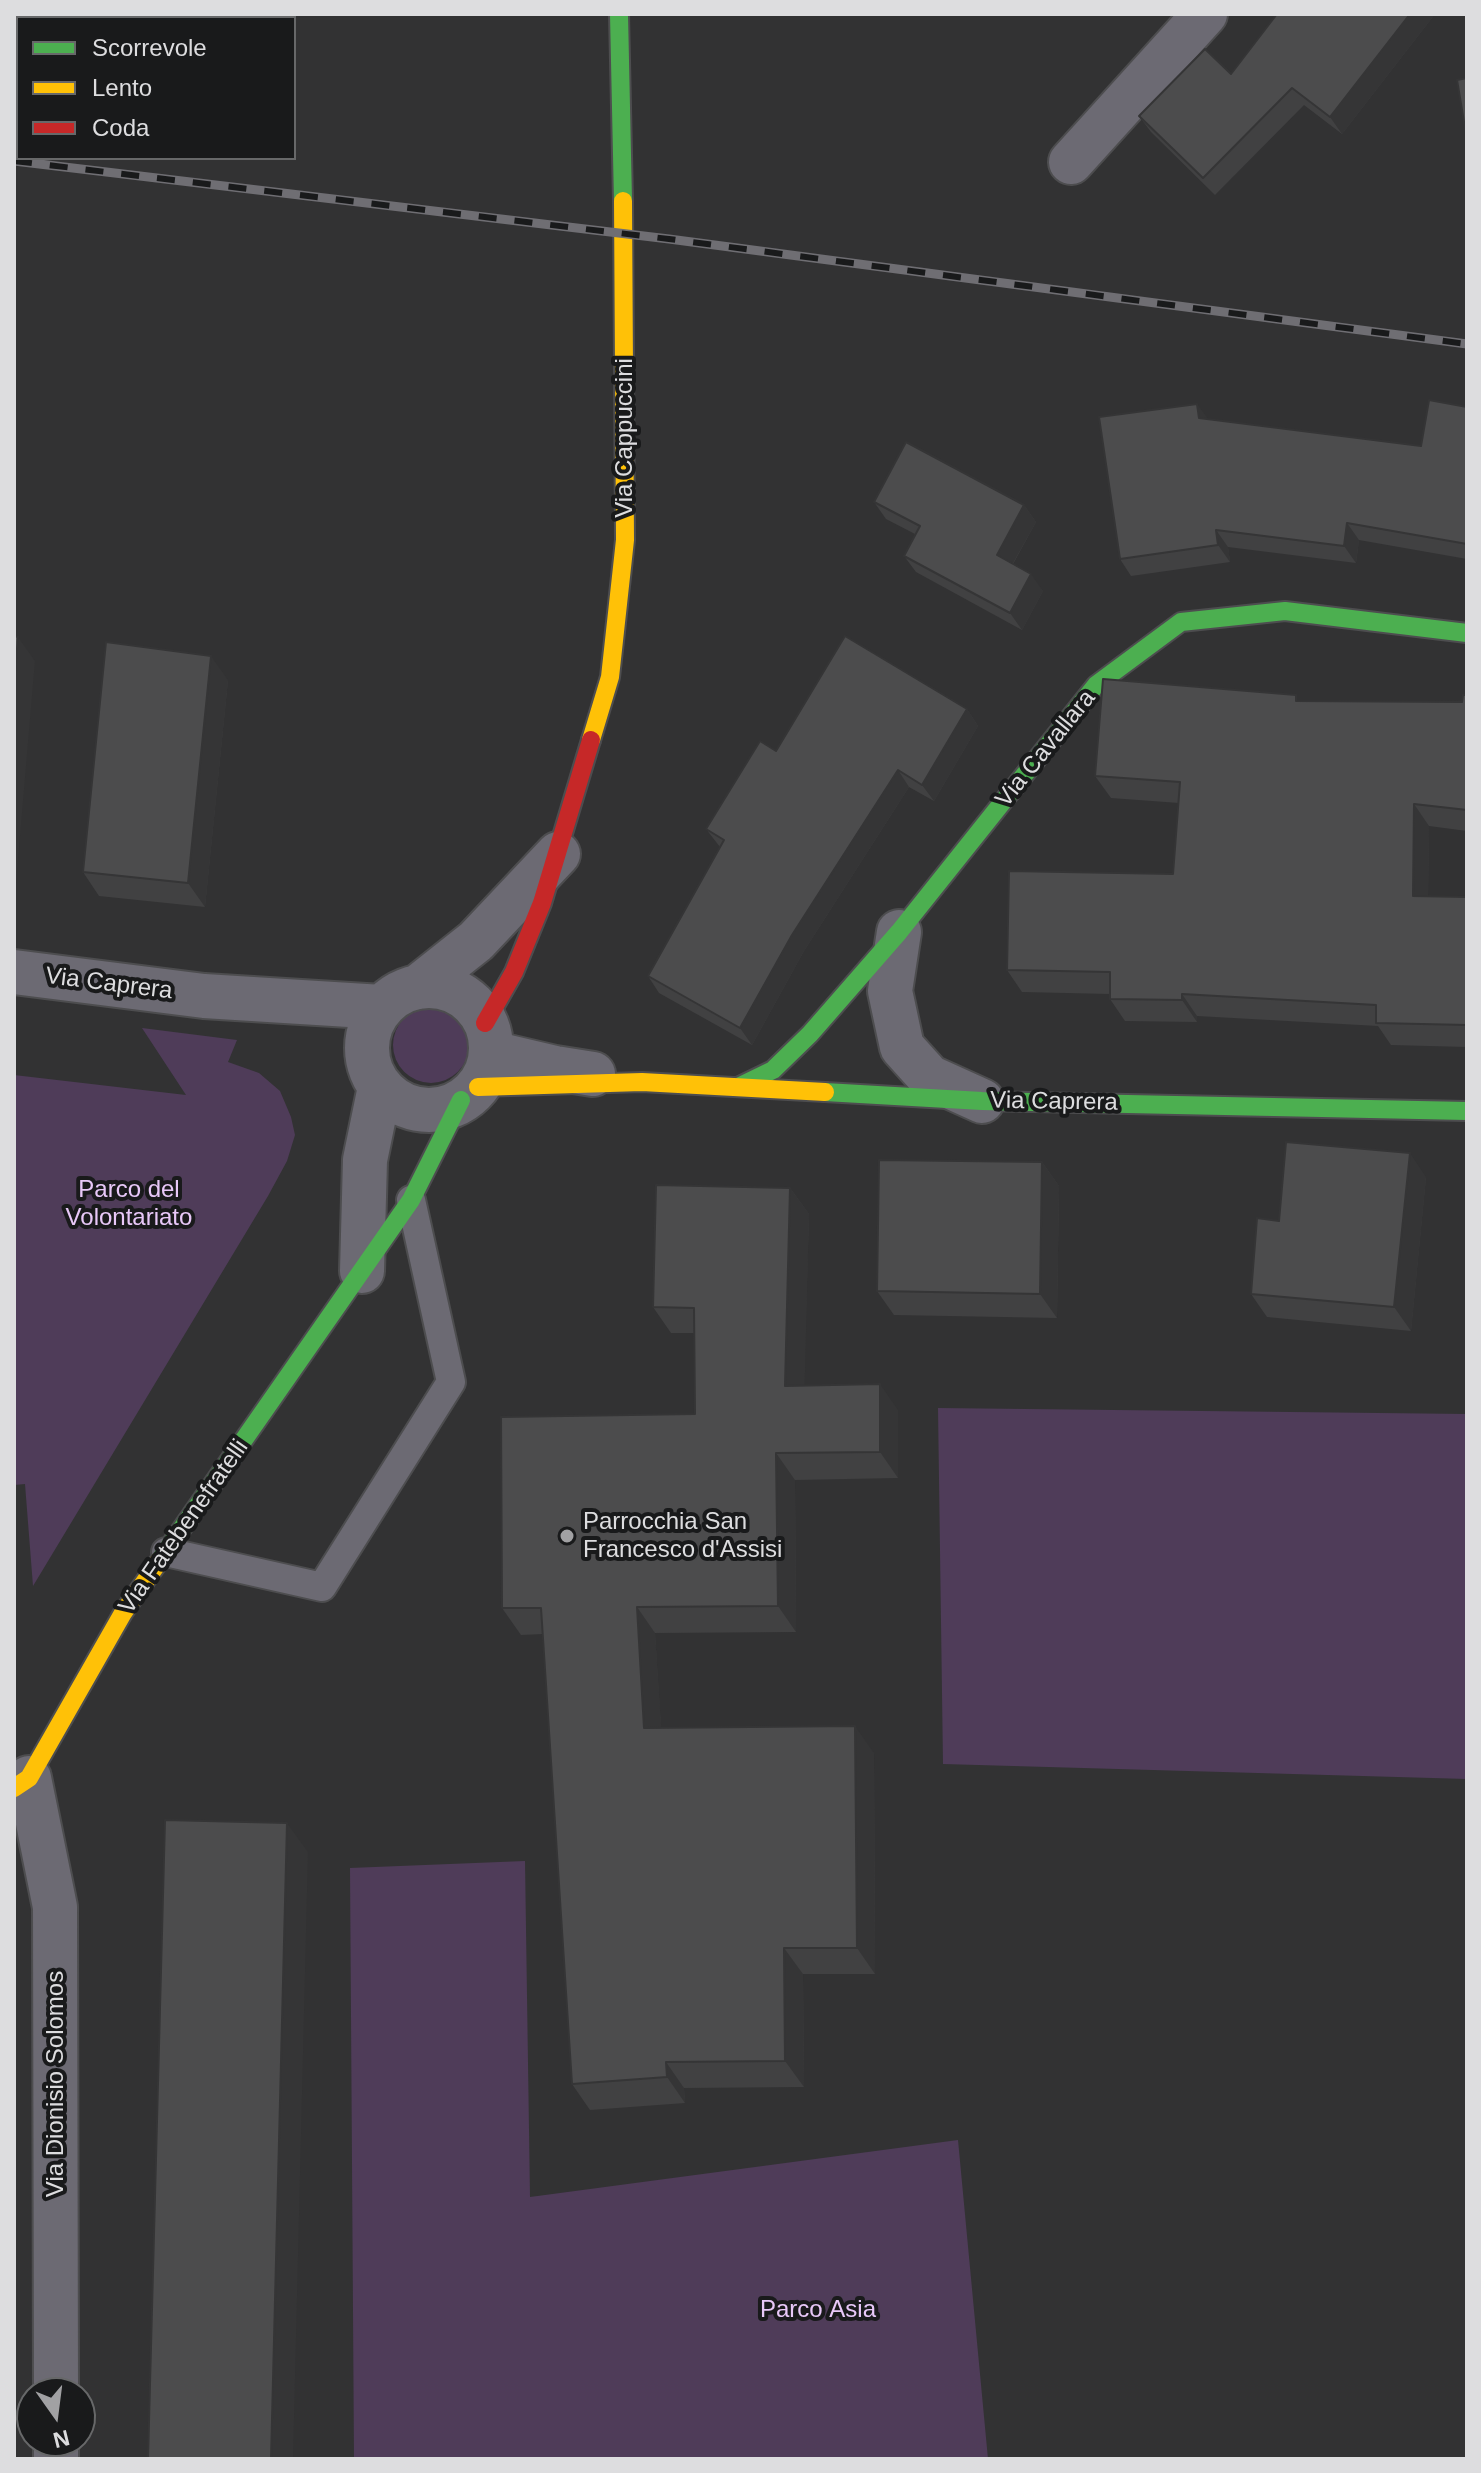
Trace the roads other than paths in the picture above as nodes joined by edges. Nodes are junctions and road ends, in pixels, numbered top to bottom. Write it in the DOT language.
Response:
graph roads {
  1 [pos="619,14"];
  2 [pos="1205,14"];
  3 [pos="1071,162"];
  4 [pos="1467,633"];
  5 [pos="558,854"];
  6 [pos="899,932"];
  7 [pos="14,972"];
  8 [pos="204,996"];
  9 [pos="400,997"];
  10 [pos="479,1066"];
  11 [pos="375,1077"];
  12 [pos="642,1082"];
  13 [pos="738,1087"];
  14 [pos="982,1101"];
  15 [pos="1467,1111"];
  16 [pos="411,1200"];
  17 [pos="362,1271"];
  18 [pos="166,1552"];
  19 [pos="21,1783"];
  20 [pos="56,2377"];
  1 -- 5 [label="street, Via Cappuccini"];
  2 -- 3 [label="street"];
  4 -- 6 [label="street, Via Cavallara"];
  5 -- 9 [label="street, Via Cappuccini"];
  5 -- 10 [label="street, Via Cappuccini"];
  6 -- 13 [label="street, Via Cavallara"];
  6 -- 14 [label="street, Via Cavallara"];
  7 -- 8 [label="street, Via Caprera"];
  8 -- 9 [label="street, Via Caprera"];
  8 -- 11 [label="street, Via Caprera"];
  9 -- 10 [label="street"];
  9 -- 11 [label="street"];
  10 -- 11 [label="street"];
  10 -- 12 [label="street, Via Caprera"];
  10 -- 16 [label="street, Via Fatebenefratelli"];
  11 -- 17 [label="street"];
  12 -- 13 [label="street, Via Caprera"];
  13 -- 14 [label="street, Via Caprera"];
  14 -- 15 [label="street, Via Caprera"];
  16 -- 17 [label="street, Via Fatebenefratelli"];
  16 -- 18 [label="lane"];
  17 -- 18 [label="street, Via Fatebenefratelli"];
  18 -- 19 [label="street, Via Fatebenefratelli"];
  19 -- 20 [label="street, Via Dionisio Solomos"];
}
